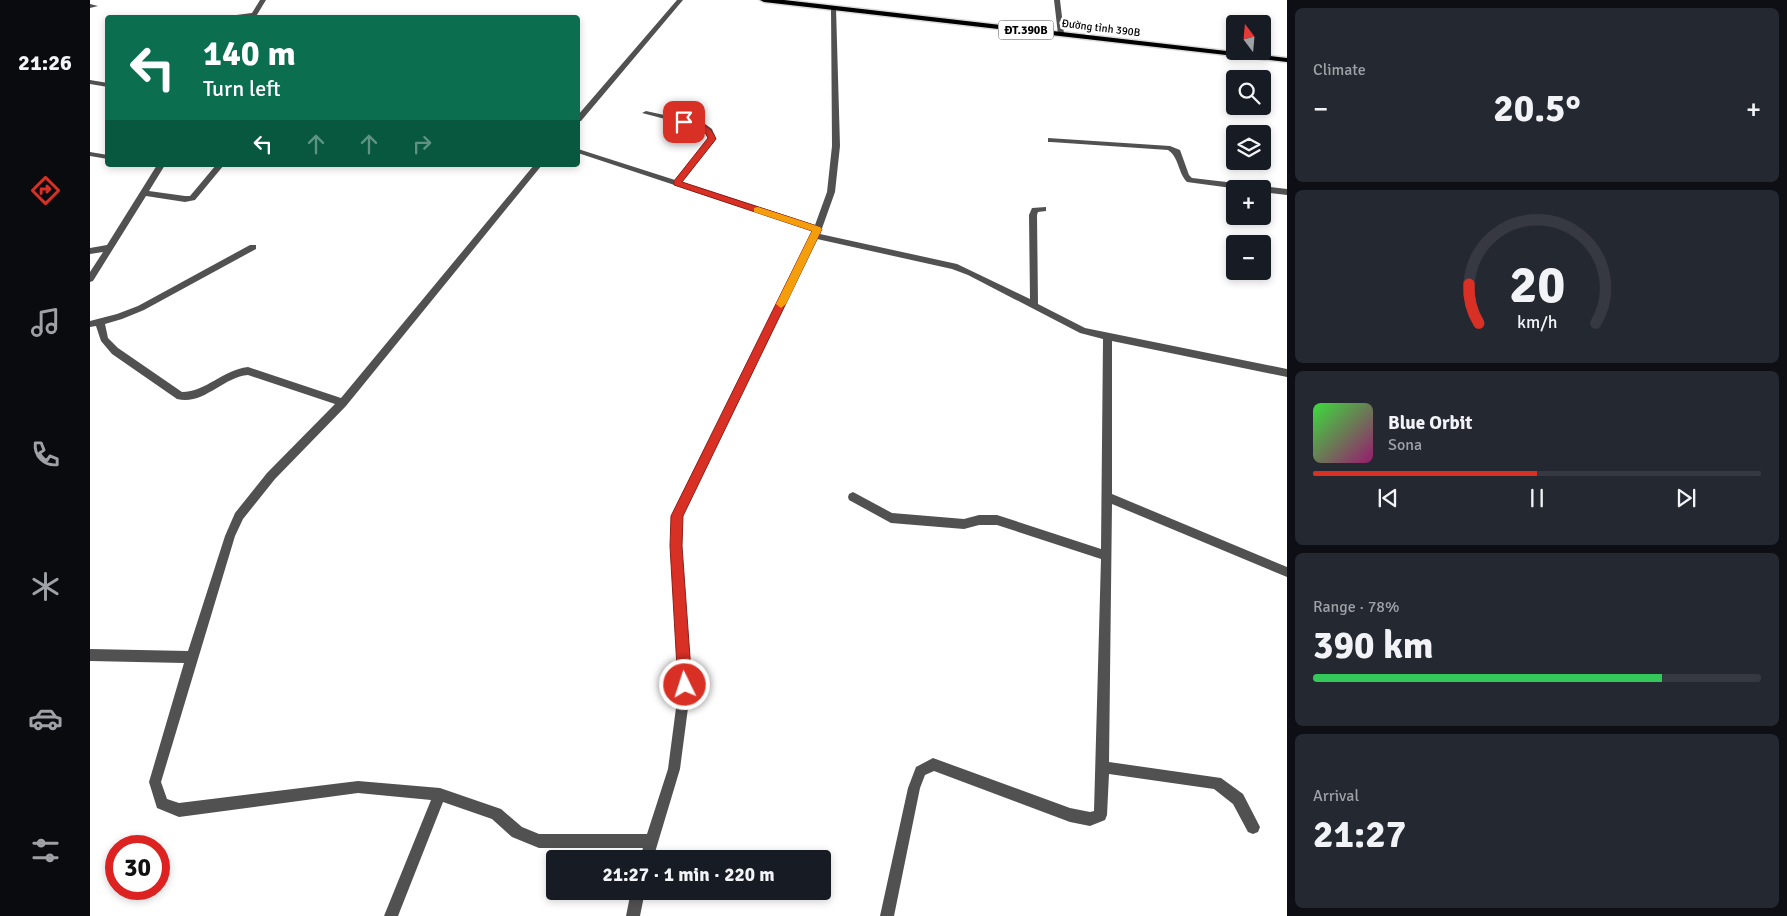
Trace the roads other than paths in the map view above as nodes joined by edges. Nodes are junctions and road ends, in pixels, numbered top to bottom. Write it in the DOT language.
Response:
graph roads {
  1 [pos="263,0"];
  2 [pos="680,0"];
  3 [pos="764,0"];
  4 [pos="1057,0"];
  5 [pos="833,8"];
  6 [pos="254,15"];
  7 [pos="1061,34"];
  8 [pos="1287,60"];
  9 [pos="90,82"];
  10 [pos="105,84"];
  11 [pos="646,113"];
  12 [pos="580,117"];
  13 [pos="1051,140"];
  14 [pos="580,152"];
  15 [pos="90,154"];
  16 [pos="105,156"];
  17 [pos="160,167"];
  18 [pos="218,167"];
  19 [pos="536,167"];
  20 [pos="677,183"];
  21 [pos="1226,184"];
  22 [pos="1271,190"];
  23 [pos="1287,192"];
  24 [pos="143,193"];
  25 [pos="1044,209"];
  26 [pos="816,233"];
  27 [pos="253,247"];
  28 [pos="109,248"];
  29 [pos="90,252"];
  30 [pos="90,279"];
  31 [pos="1034,306"];
  32 [pos="95,324"];
  33 [pos="1108,336"];
  34 [pos="1287,373"];
  35 [pos="343,403"];
  36 [pos="854,497"];
  37 [pos="1108,497"];
  38 [pos="1105,555"];
  39 [pos="1287,572"];
  40 [pos="90,655"];
  41 [pos="192,657"];
  42 [pos="1102,767"];
  43 [pos="440,794"];
  44 [pos="1253,827"];
  45 [pos="650,841"];
  46 [pos="648,850"];
  47 [pos="636,900"];
  48 [pos="391,916"];
  49 [pos="633,916"];
  50 [pos="887,916"];
  1 -- 6 [label="street"];
  2 -- 12 [label="street"];
  3 -- 5 [label="main road, Đường tỉnh 390B / ĐT.390B"];
  4 -- 7 [label="street"];
  5 -- 7 [label="main road, Đường tỉnh 390B / ĐT.390B"];
  5 -- 26 [label="street"];
  7 -- 8 [label="main road, Đường tỉnh 390B / ĐT.390B"];
  9 -- 10 [label="street"];
  11 -- 20 [label="street"];
  13 -- 21 [label="street"];
  14 -- 20 [label="street"];
  15 -- 16 [label="street"];
  17 -- 24 [label="street"];
  18 -- 24 [label="street"];
  19 -- 35 [label="street"];
  20 -- 26 [label="street"];
  22 -- 23 [label="street"];
  24 -- 28 [label="street"];
  25 -- 31 [label="street"];
  26 -- 31 [label="street"];
  26 -- 45 [label="street"];
  27 -- 32 [label="street"];
  28 -- 29 [label="street"];
  28 -- 30 [label="street"];
  31 -- 33 [label="street"];
  32 -- 35 [label="street"];
  33 -- 34 [label="street"];
  33 -- 37 [label="street"];
  35 -- 41 [label="street"];
  36 -- 38 [label="street"];
  37 -- 38 [label="street"];
  37 -- 39 [label="street"];
  38 -- 42 [label="street"];
  40 -- 41 [label="street"];
  41 -- 43 [label="street"];
  42 -- 44 [label="street"];
  42 -- 50 [label="street"];
  43 -- 45 [label="street"];
  43 -- 48 [label="street"];
  45 -- 46 [label="street"];
  47 -- 49 [label="street"];
}
